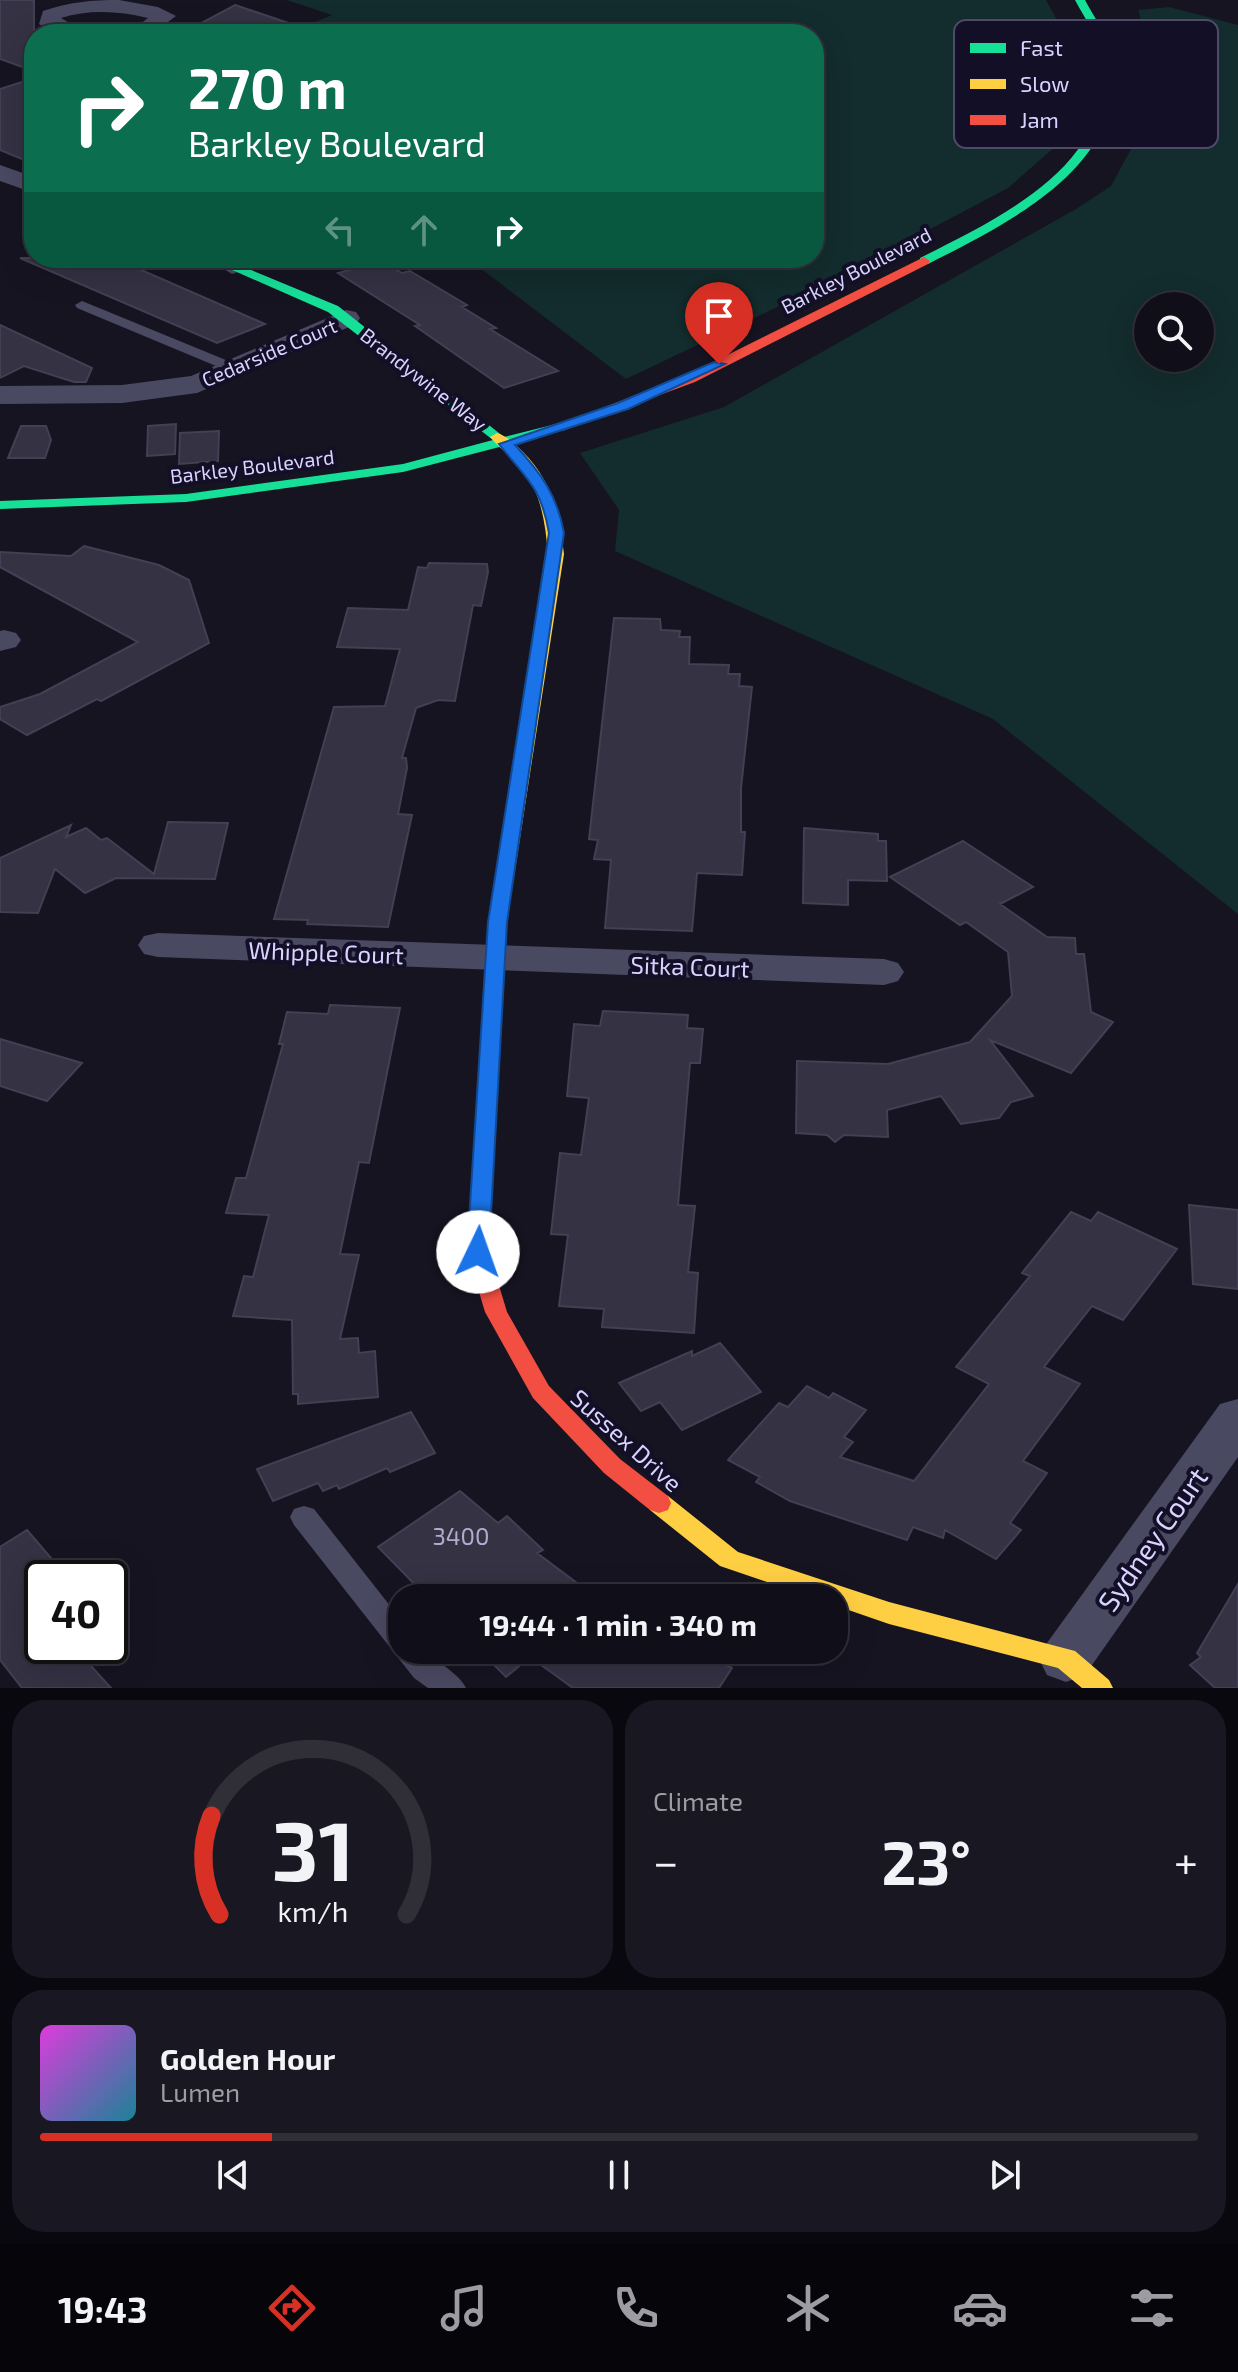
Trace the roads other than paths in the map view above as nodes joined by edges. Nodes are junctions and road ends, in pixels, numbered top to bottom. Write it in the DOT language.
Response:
graph roads {
  1 [pos="1080,0"];
  2 [pos="1089,20"];
  3 [pos="50,24"];
  4 [pos="153,24"];
  5 [pos="1085,148"];
  6 [pos="0,172"];
  7 [pos="24,182"];
  8 [pos="247,268"];
  9 [pos="82,305"];
  10 [pos="346,318"];
  11 [pos="233,368"];
  12 [pos="0,395"];
  13 [pos="506,444"];
  14 [pos="0,505"];
  15 [pos="158,945"];
  16 [pos="495,959"];
  17 [pos="884,972"];
  18 [pos="1238,1418"];
  19 [pos="304,1517"];
  20 [pos="388,1624"];
  21 [pos="420,1664"];
  22 [pos="1083,1674"];
  23 [pos="451,1688"];
  1 -- 2 [label="street, Barkley Boulevard"];
  3 -- 4 [label="street"];
  5 -- 13 [label="street, Barkley Boulevard"];
  6 -- 7 [label="street"];
  8 -- 10 [label="street, Brandywine Way"];
  9 -- 11 [label="lane"];
  10 -- 11 [label="street, Cedarside Court"];
  10 -- 13 [label="street, Brandywine Way"];
  11 -- 12 [label="street, Cedarside Court"];
  13 -- 14 [label="street, Barkley Boulevard"];
  13 -- 16 [label="street, Sussex Drive"];
  15 -- 16 [label="street, Whipple Court"];
  16 -- 17 [label="street, Sitka Court"];
  16 -- 22 [label="street, Sussex Drive"];
  18 -- 22 [label="street, Sydney Court"];
  19 -- 20 [label="lane"];
  21 -- 23 [label="lane"];
}
